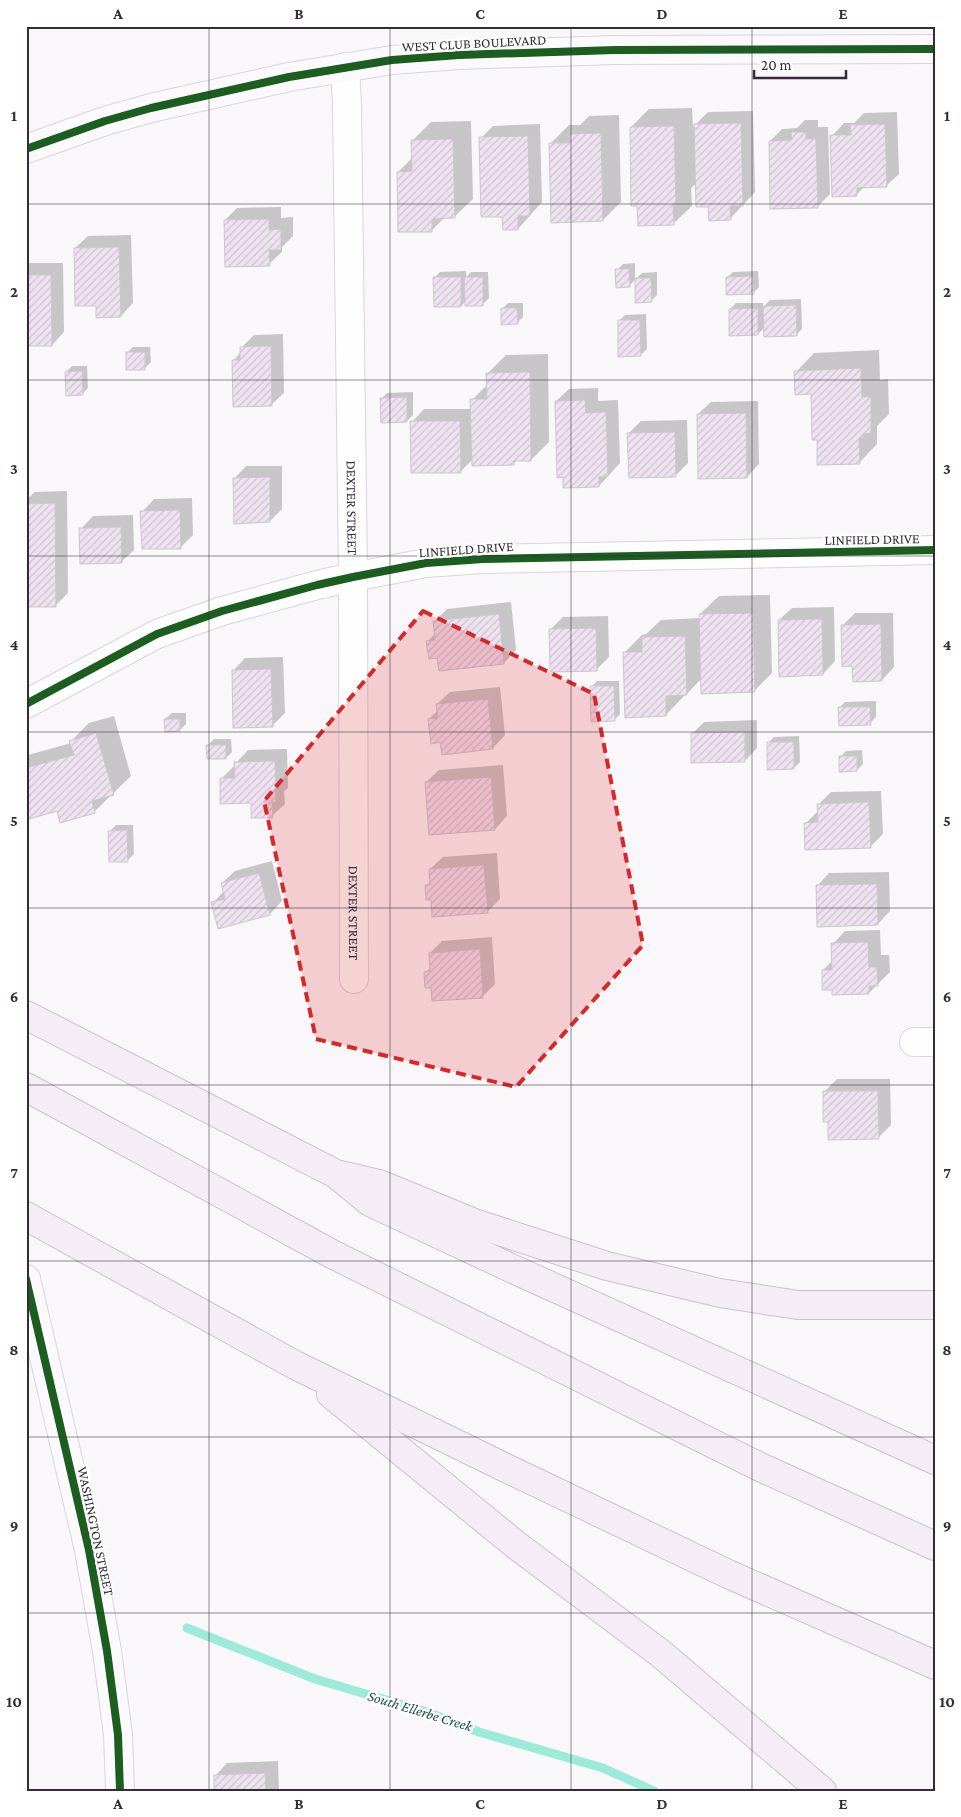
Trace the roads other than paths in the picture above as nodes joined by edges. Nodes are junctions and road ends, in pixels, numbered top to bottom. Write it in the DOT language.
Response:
graph roads {
  1 [pos="935,49"];
  2 [pos="345,67"];
  3 [pos="26,149"];
  4 [pos="935,550"];
  5 [pos="353,577"];
  6 [pos="26,704"];
  7 [pos="354,979"];
  8 [pos="26,1015"];
  9 [pos="26,1087"];
  10 [pos="336,1174"];
  11 [pos="26,1216"];
  12 [pos="26,1279"];
  13 [pos="935,1305"];
  14 [pos="295,1364"];
  15 [pos="935,1460"];
  16 [pos="935,1546"];
  17 [pos="935,1665"];
  18 [pos="120,1791"];
  19 [pos="822,1791"];
  1 -- 2 [label="street, WEST CLUB BOULEVARD"];
  2 -- 3 [label="street, WEST CLUB BOULEVARD"];
  2 -- 5 [label="street, DEXTER STREET"];
  4 -- 5 [label="street, LINFIELD DRIVE"];
  5 -- 6 [label="street, LINFIELD DRIVE"];
  5 -- 7 [label="street, DEXTER STREET"];
  8 -- 10 [label="highway"];
  9 -- 16 [label="highway"];
  10 -- 13 [label="highway"];
  10 -- 15 [label="highway"];
  11 -- 14 [label="highway"];
  12 -- 18 [label="street, WASHINGTON STREET"];
  14 -- 17 [label="highway"];
  14 -- 19 [label="highway"];
}
